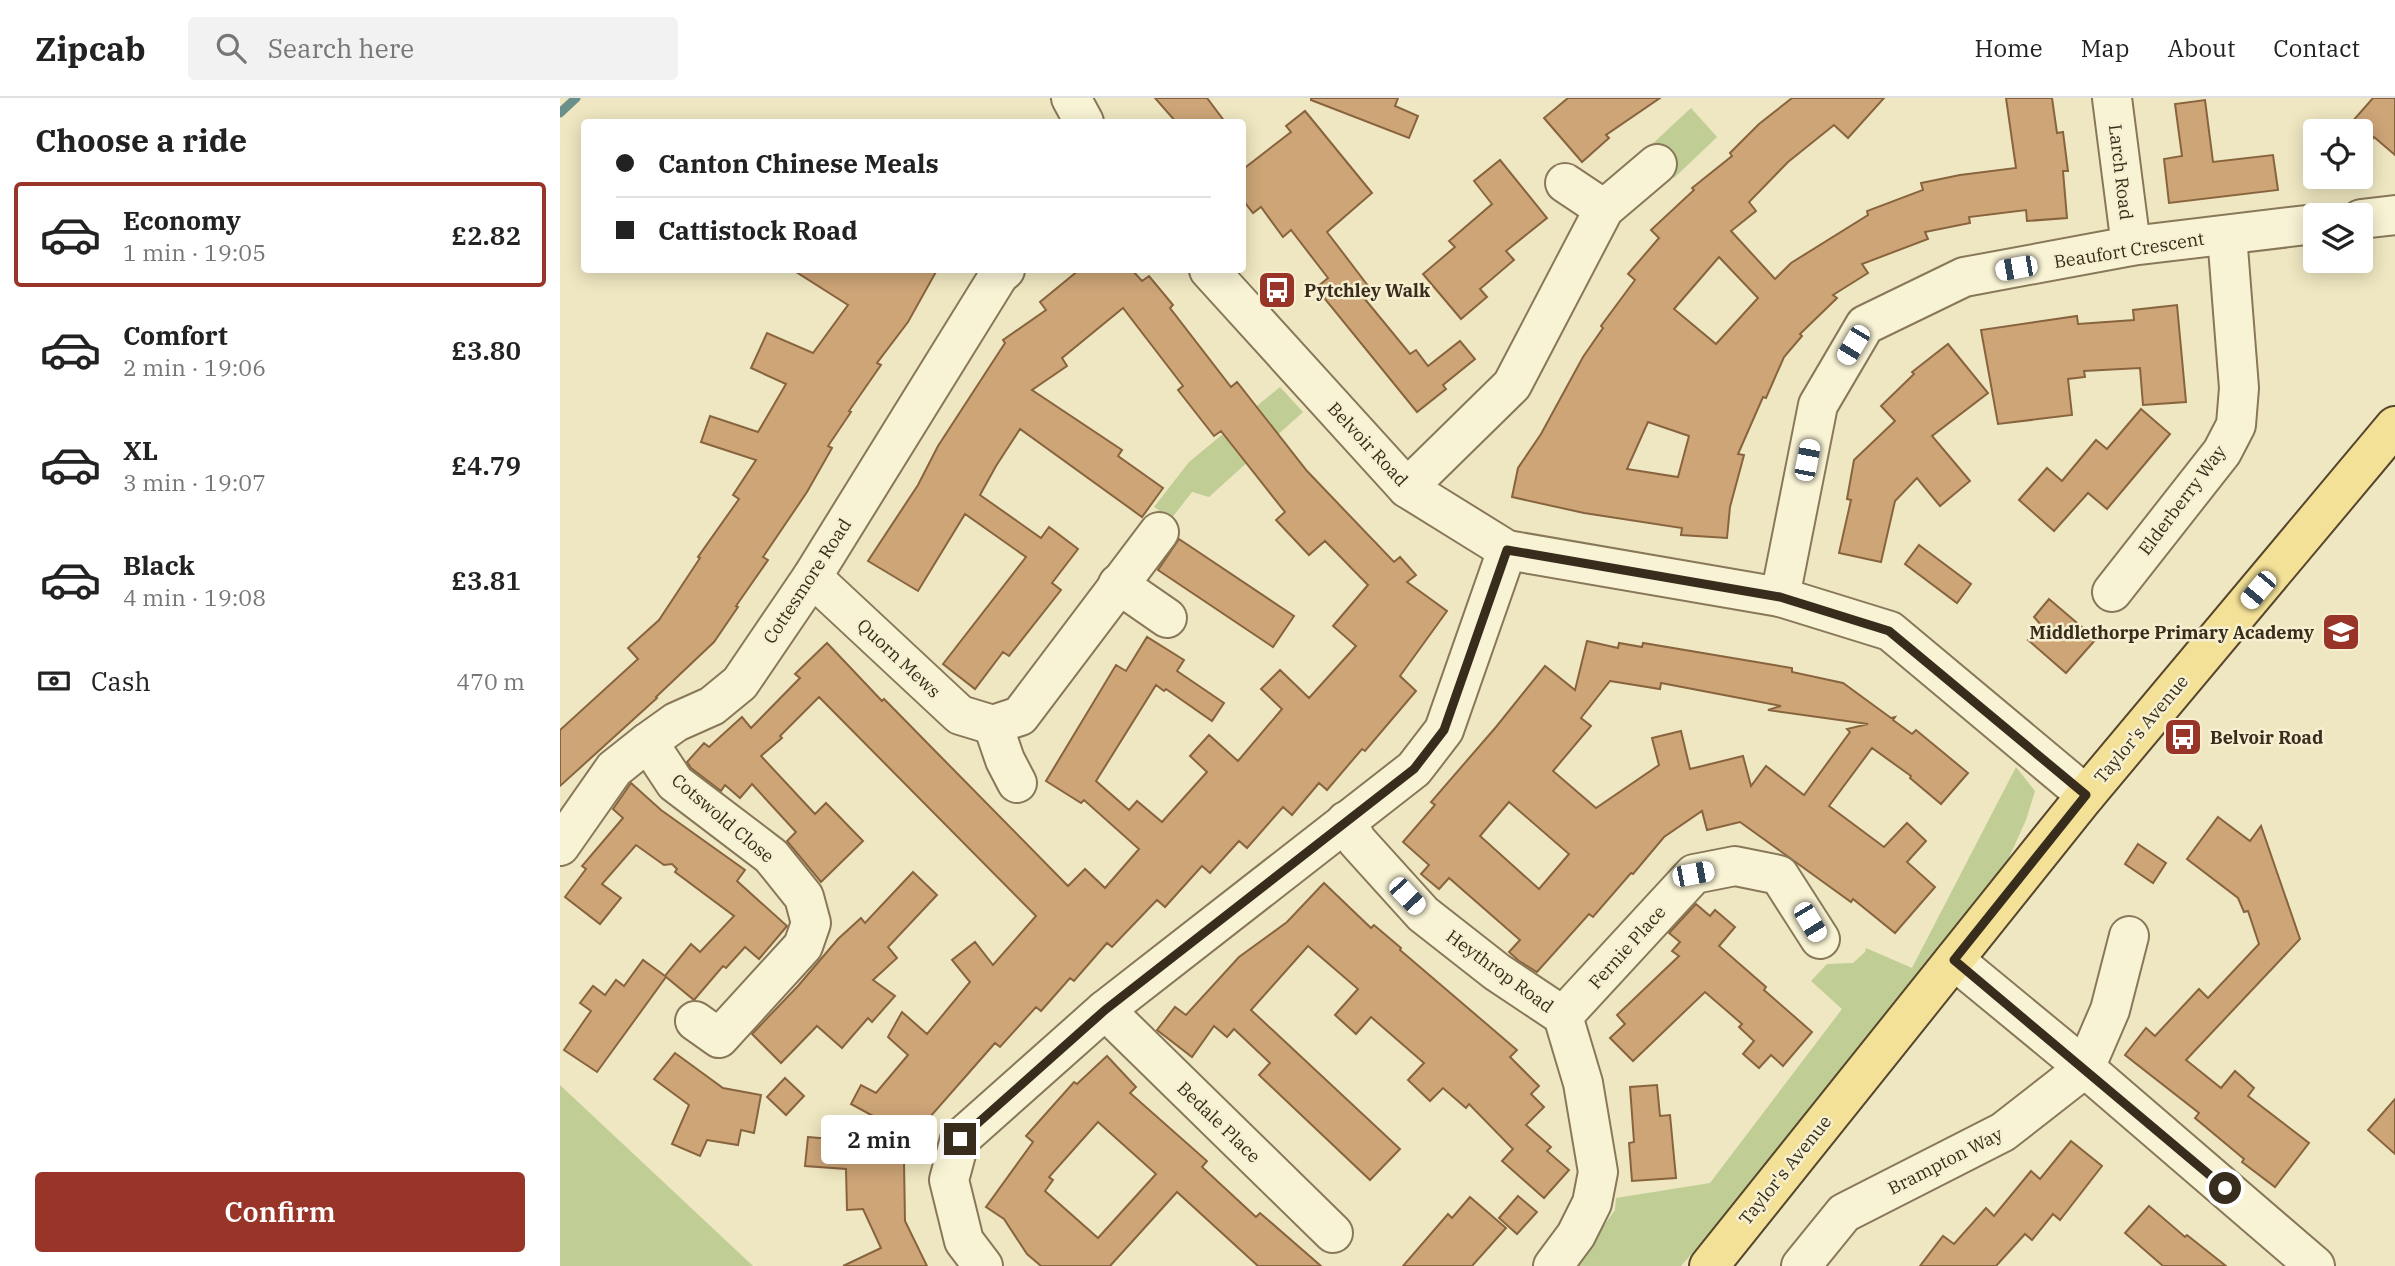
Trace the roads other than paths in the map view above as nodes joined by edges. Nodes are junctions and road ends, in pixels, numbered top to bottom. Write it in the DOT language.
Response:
graph roads {
  1 [pos="1071,98"];
  2 [pos="2112,98"];
  3 [pos="1082,119"];
  4 [pos="1657,164"];
  5 [pos="1565,183"];
  6 [pos="1604,209"];
  7 [pos="2395,215"];
  8 [pos="2373,218"];
  9 [pos="2303,226"];
  10 [pos="2227,235"];
  11 [pos="2131,246"];
  12 [pos="1001,273"];
  13 [pos="1212,273"];
  14 [pos="2395,426"];
  15 [pos="1407,488"];
  16 [pos="1159,532"];
  17 [pos="1507,550"];
  18 [pos="812,577"];
  19 [pos="1118,584"];
  20 [pos="2112,592"];
  21 [pos="1780,597"];
  22 [pos="1167,618"];
  23 [pos="993,725"];
  24 [pos="648,742"];
  25 [pos="1017,783"];
  26 [pos="2086,795"];
  27 [pos="1346,821"];
  28 [pos="560,846"];
  29 [pos="2129,936"];
  30 [pos="1820,939"];
  31 [pos="1954,960"];
  32 [pos="1105,1010"];
  33 [pos="1563,1016"];
  34 [pos="695,1021"];
  35 [pos="2085,1068"];
  36 [pos="1333,1233"];
  37 [pos="2308,1264"];
  38 [pos="983,1266"];
  39 [pos="1553,1266"];
  40 [pos="1709,1266"];
  41 [pos="1801,1266"];
  1 -- 3 [label="street"];
  2 -- 11 [label="street, Larch Road"];
  4 -- 6 [label="street"];
  5 -- 6 [label="street"];
  6 -- 15 [label="street"];
  7 -- 8 [label="street"];
  9 -- 10 [label="street, Beaufort Crescent"];
  10 -- 11 [label="street, Beaufort Crescent"];
  10 -- 20 [label="street, Elderberry Way"];
  11 -- 21 [label="street, Beaufort Crescent"];
  12 -- 18 [label="street, Cottesmore Road"];
  13 -- 15 [label="street, Belvoir Road"];
  14 -- 26 [label="main road, Taylor's Avenue"];
  15 -- 17 [label="street, Belvoir Road"];
  16 -- 19 [label="street"];
  17 -- 21 [label="street, Belvoir Road"];
  17 -- 27 [label="street"];
  18 -- 23 [label="street, Quorn Mews"];
  18 -- 24 [label="street, Cottesmore Road"];
  19 -- 22 [label="street"];
  19 -- 23 [label="street"];
  21 -- 26 [label="street, Belvoir Road"];
  23 -- 25 [label="street"];
  24 -- 28 [label="street, Cottesmore Road"];
  24 -- 34 [label="street, Cotswold Close"];
  26 -- 31 [label="main road, Taylor's Avenue"];
  27 -- 32 [label="street"];
  27 -- 33 [label="street, Heythrop Road"];
  29 -- 35 [label="street, Brampton Way"];
  30 -- 33 [label="street, Fernie Place"];
  31 -- 35 [label="street"];
  31 -- 40 [label="main road, Taylor's Avenue"];
  32 -- 36 [label="street, Bedale Place"];
  32 -- 38 [label="street"];
  33 -- 39 [label="street, Heythrop Road"];
  35 -- 37 [label="street"];
  35 -- 41 [label="street, Brampton Way"];
}
